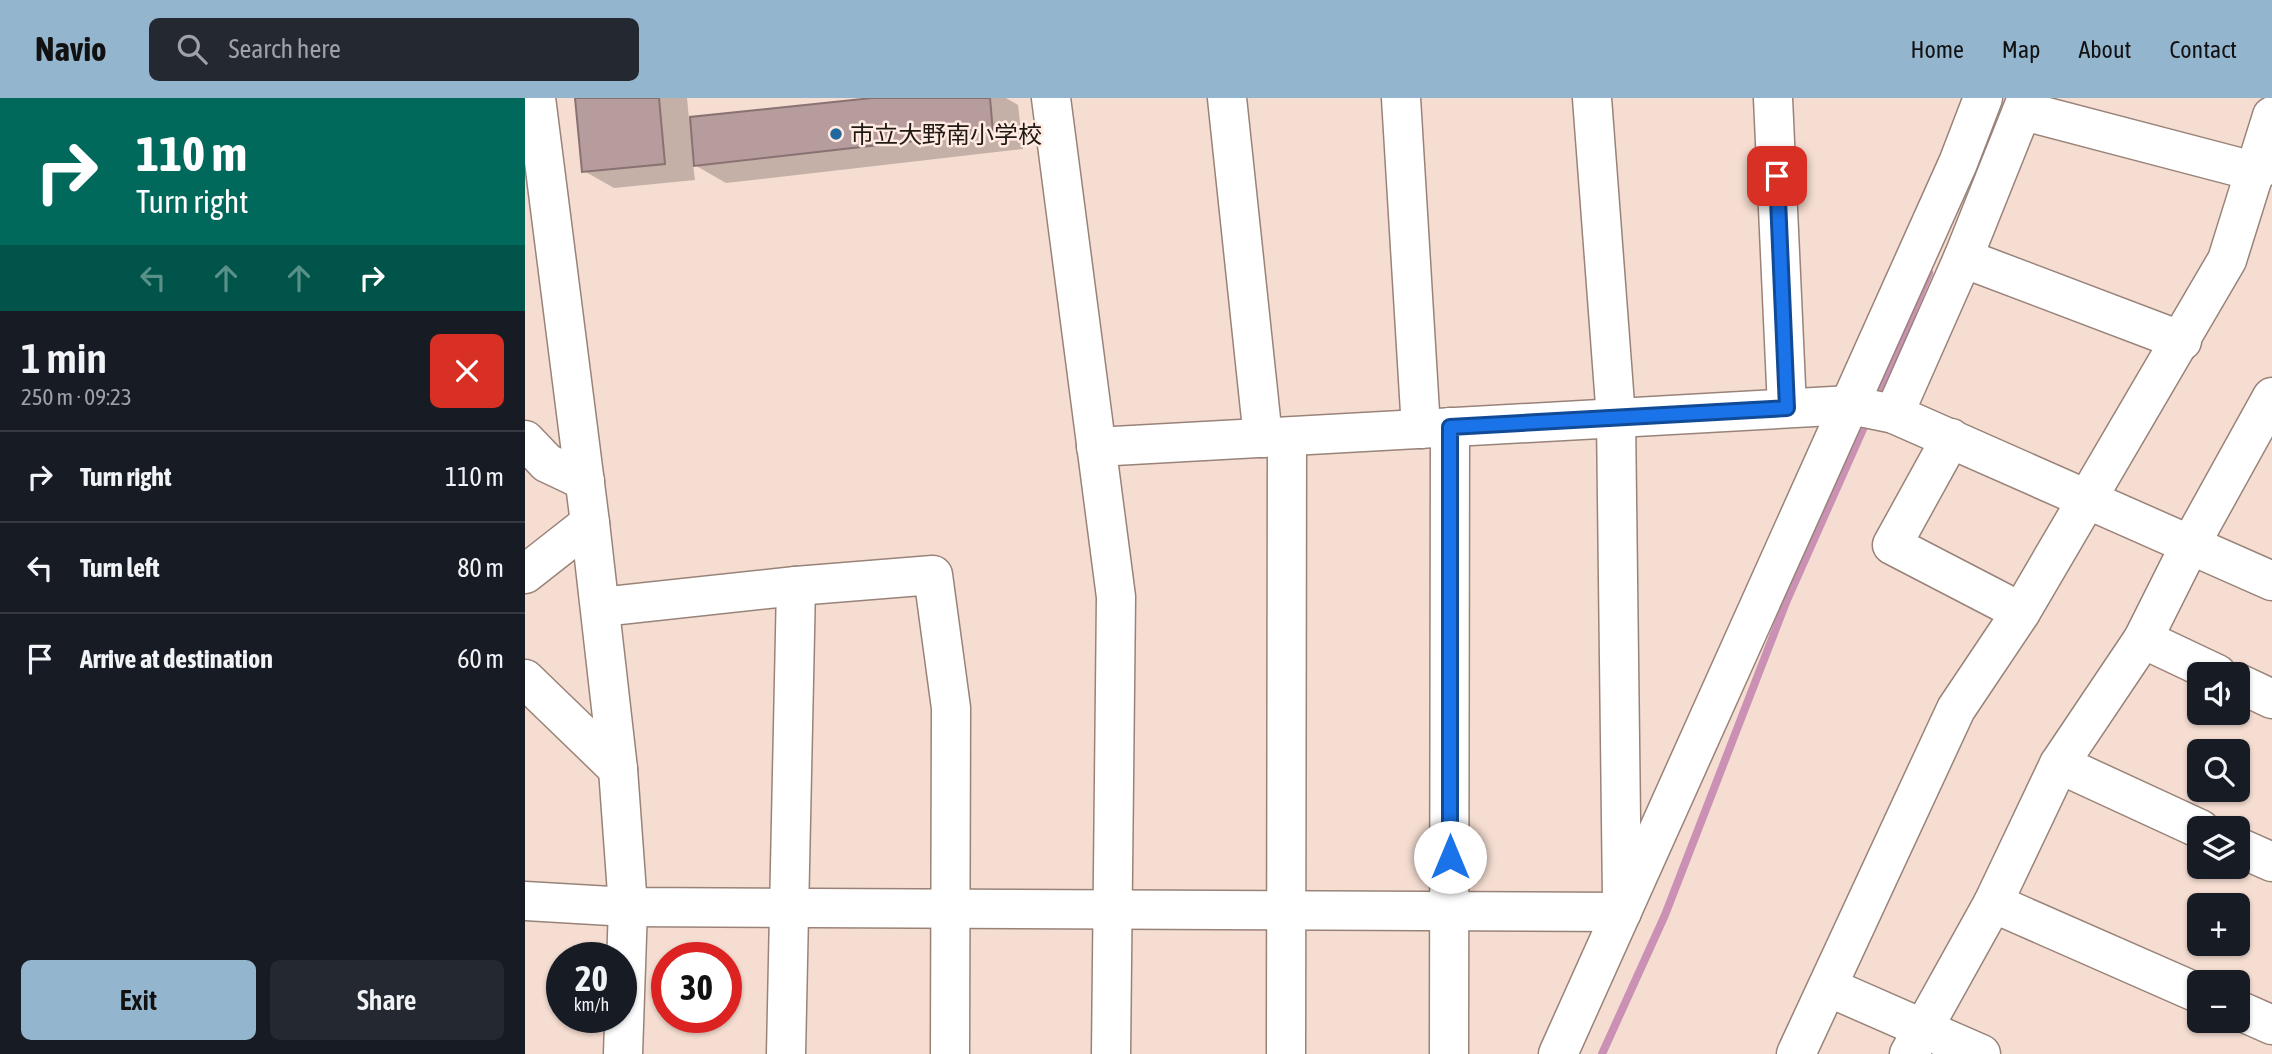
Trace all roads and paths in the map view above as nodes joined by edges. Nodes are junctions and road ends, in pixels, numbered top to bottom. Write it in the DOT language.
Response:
graph roads {
  1 [pos="1051,98"];
  2 [pos="1227,98"];
  3 [pos="1401,98"];
  4 [pos="1592,98"];
  5 [pos="1773,98"];
  6 [pos="1983,98"];
  7 [pos="2025,105"];
  8 [pos="2272,116"];
  9 [pos="534,123"];
  10 [pos="2257,172"];
  11 [pos="1963,258"];
  12 [pos="2182,341"];
  13 [pos="2272,397"];
  14 [pos="1850,405"];
  15 [pos="1787,408"];
  16 [pos="1894,414"];
  17 [pos="1616,418"];
  18 [pos="1436,428"];
  19 [pos="1275,437"];
  20 [pos="1951,438"];
  21 [pos="525,440"];
  22 [pos="1096,447"];
  23 [pos="2260,449"];
  24 [pos="585,481"];
  25 [pos="2089,498"];
  26 [pos="590,523"];
  27 [pos="2190,545"];
  28 [pos="525,574"];
  29 [pos="2272,581"];
  30 [pos="796,586"];
  31 [pos="601,607"];
  32 [pos="2021,612"];
  33 [pos="2143,639"];
  34 [pos="2192,662"];
  35 [pos="525,679"];
  36 [pos="2250,689"];
  37 [pos="2272,699"];
  38 [pos="2059,764"];
  39 [pos="618,769"];
  40 [pos="2187,823"];
  41 [pos="2250,852"];
  42 [pos="2272,862"];
  43 [pos="525,901"];
  44 [pos="1993,903"];
  45 [pos="628,907"];
  46 [pos="789,908"];
  47 [pos="951,908"];
  48 [pos="1113,909"];
  49 [pos="1289,910"];
  50 [pos="1451,911"];
  51 [pos="1622,912"];
  52 [pos="1828,987"];
  53 [pos="2187,988"];
  54 [pos="2250,1015"];
  55 [pos="2272,1025"];
  56 [pos="1915,1041"];
  57 [pos="623,1054"];
  58 [pos="786,1054"];
  59 [pos="950,1054"];
  60 [pos="1111,1054"];
  61 [pos="1286,1054"];
  62 [pos="1450,1054"];
  63 [pos="1557,1054"];
  64 [pos="1796,1054"];
  65 [pos="1981,1054"];
  1 -- 22 [label="street"];
  2 -- 19 [label="street"];
  3 -- 18 [label="street"];
  4 -- 17 [label="street"];
  5 -- 15 [label="street"];
  6 -- 14 [label="street"];
  7 -- 10 [label="street"];
  7 -- 11 [label="street"];
  8 -- 10 [label="street"];
  9 -- 24 [label="street"];
  10 -- 12 [label="street"];
  11 -- 12 [label="street"];
  11 -- 16 [label="street"];
  12 -- 25 [label="street"];
  13 -- 23 [label="street"];
  14 -- 15 [label="street"];
  14 -- 16 [label="street"];
  14 -- 51 [label="street"];
  15 -- 17 [label="street"];
  16 -- 20 [label="street"];
  17 -- 18 [label="street"];
  17 -- 51 [label="street"];
  18 -- 19 [label="street"];
  18 -- 50 [label="street"];
  19 -- 22 [label="street"];
  19 -- 49 [label="street"];
  20 -- 25 [label="street"];
  20 -- 32 [label="street"];
  21 -- 24 [label="street"];
  22 -- 48 [label="street"];
  23 -- 27 [label="street"];
  24 -- 26 [label="street"];
  25 -- 27 [label="street"];
  25 -- 32 [label="street"];
  26 -- 28 [label="street"];
  26 -- 31 [label="street"];
  27 -- 29 [label="street"];
  27 -- 33 [label="street"];
  30 -- 31 [label="street"];
  30 -- 46 [label="street"];
  30 -- 47 [label="street"];
  31 -- 39 [label="street"];
  32 -- 52 [label="street"];
  33 -- 34 [label="street"];
  33 -- 38 [label="street"];
  35 -- 39 [label="street"];
  36 -- 37 [label="street"];
  38 -- 40 [label="street"];
  38 -- 44 [label="street"];
  39 -- 45 [label="street"];
  41 -- 42 [label="street"];
  43 -- 45 [label="street"];
  44 -- 53 [label="street"];
  44 -- 56 [label="street"];
  45 -- 46 [label="street"];
  45 -- 57 [label="street"];
  46 -- 47 [label="street"];
  46 -- 58 [label="street"];
  47 -- 48 [label="street"];
  47 -- 59 [label="street"];
  48 -- 49 [label="street"];
  48 -- 60 [label="street"];
  49 -- 50 [label="street"];
  49 -- 61 [label="street"];
  50 -- 51 [label="street"];
  50 -- 62 [label="street"];
  51 -- 63 [label="street"];
  52 -- 56 [label="street"];
  52 -- 64 [label="street"];
  54 -- 55 [label="street"];
  56 -- 65 [label="street"];
}
